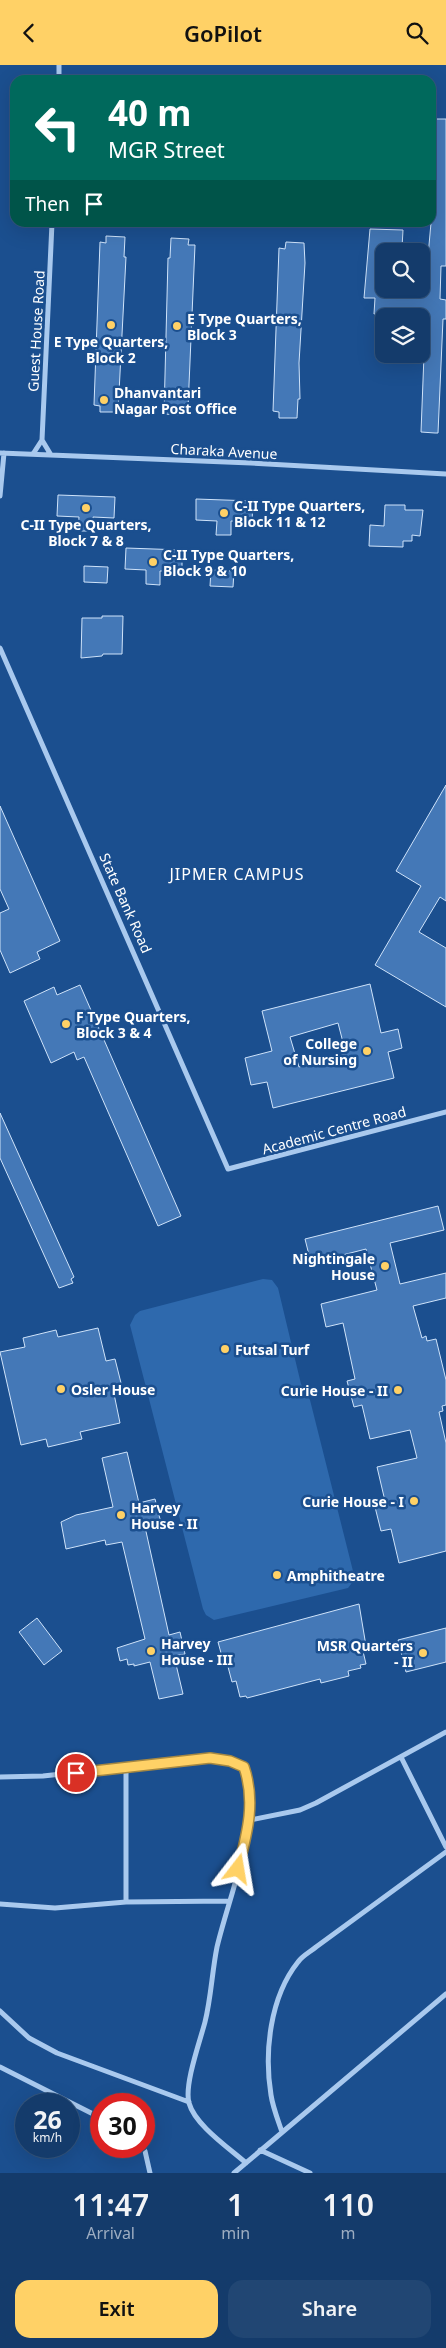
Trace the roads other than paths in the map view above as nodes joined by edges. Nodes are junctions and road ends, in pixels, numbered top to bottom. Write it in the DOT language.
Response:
graph roads {
  1 [pos="52,227"];
  2 [pos="42,440"];
  3 [pos="2,453"];
  4 [pos="33,454"];
  5 [pos="52,455"];
  6 [pos="446,474"];
  7 [pos="0,496"];
  8 [pos="0,647"];
  9 [pos="446,1112"];
  10 [pos="228,1169"];
  11 [pos="446,1732"];
  12 [pos="400,1757"];
  13 [pos="126,1768"];
  14 [pos="0,1777"];
  15 [pos="250,1820"];
  16 [pos="446,1847"];
  17 [pos="446,1852"];
  18 [pos="229,1901"];
  19 [pos="126,1902"];
  20 [pos="0,1904"];
  21 [pos="446,1994"];
  22 [pos="0,2011"];
  23 [pos="0,2067"];
  24 [pos="189,2102"];
  25 [pos="90,2112"];
  26 [pos="282,2133"];
  27 [pos="260,2150"];
  28 [pos="147,2158"];
  29 [pos="246,2163"];
  30 [pos="150,2173"];
  31 [pos="234,2173"];
  32 [pos="310,2173"];
  1 -- 2 [label="street, Guest House Road"];
  2 -- 4 [label="street"];
  2 -- 5 [label="street"];
  3 -- 4 [label="street, Charaka Avenue"];
  3 -- 7 [label="street"];
  4 -- 5 [label="street, Charaka Avenue"];
  5 -- 6 [label="street, Charaka Avenue"];
  8 -- 10 [label="street, State Bank Road"];
  9 -- 10 [label="street, Academic Centre Road"];
  11 -- 12 [label="street"];
  12 -- 15 [label="street"];
  12 -- 16 [label="street"];
  13 -- 14 [label="street"];
  13 -- 15 [label="street"];
  13 -- 19 [label="street"];
  15 -- 18 [label="street"];
  17 -- 26 [label="street"];
  18 -- 19 [label="street"];
  18 -- 24 [label="street"];
  19 -- 20 [label="street"];
  21 -- 26 [label="street"];
  22 -- 24 [label="street"];
  23 -- 25 [label="street"];
  24 -- 29 [label="street"];
  26 -- 27 [label="street"];
  27 -- 29 [label="street"];
  27 -- 32 [label="street"];
  28 -- 30 [label="street"];
  29 -- 31 [label="street"];
}
